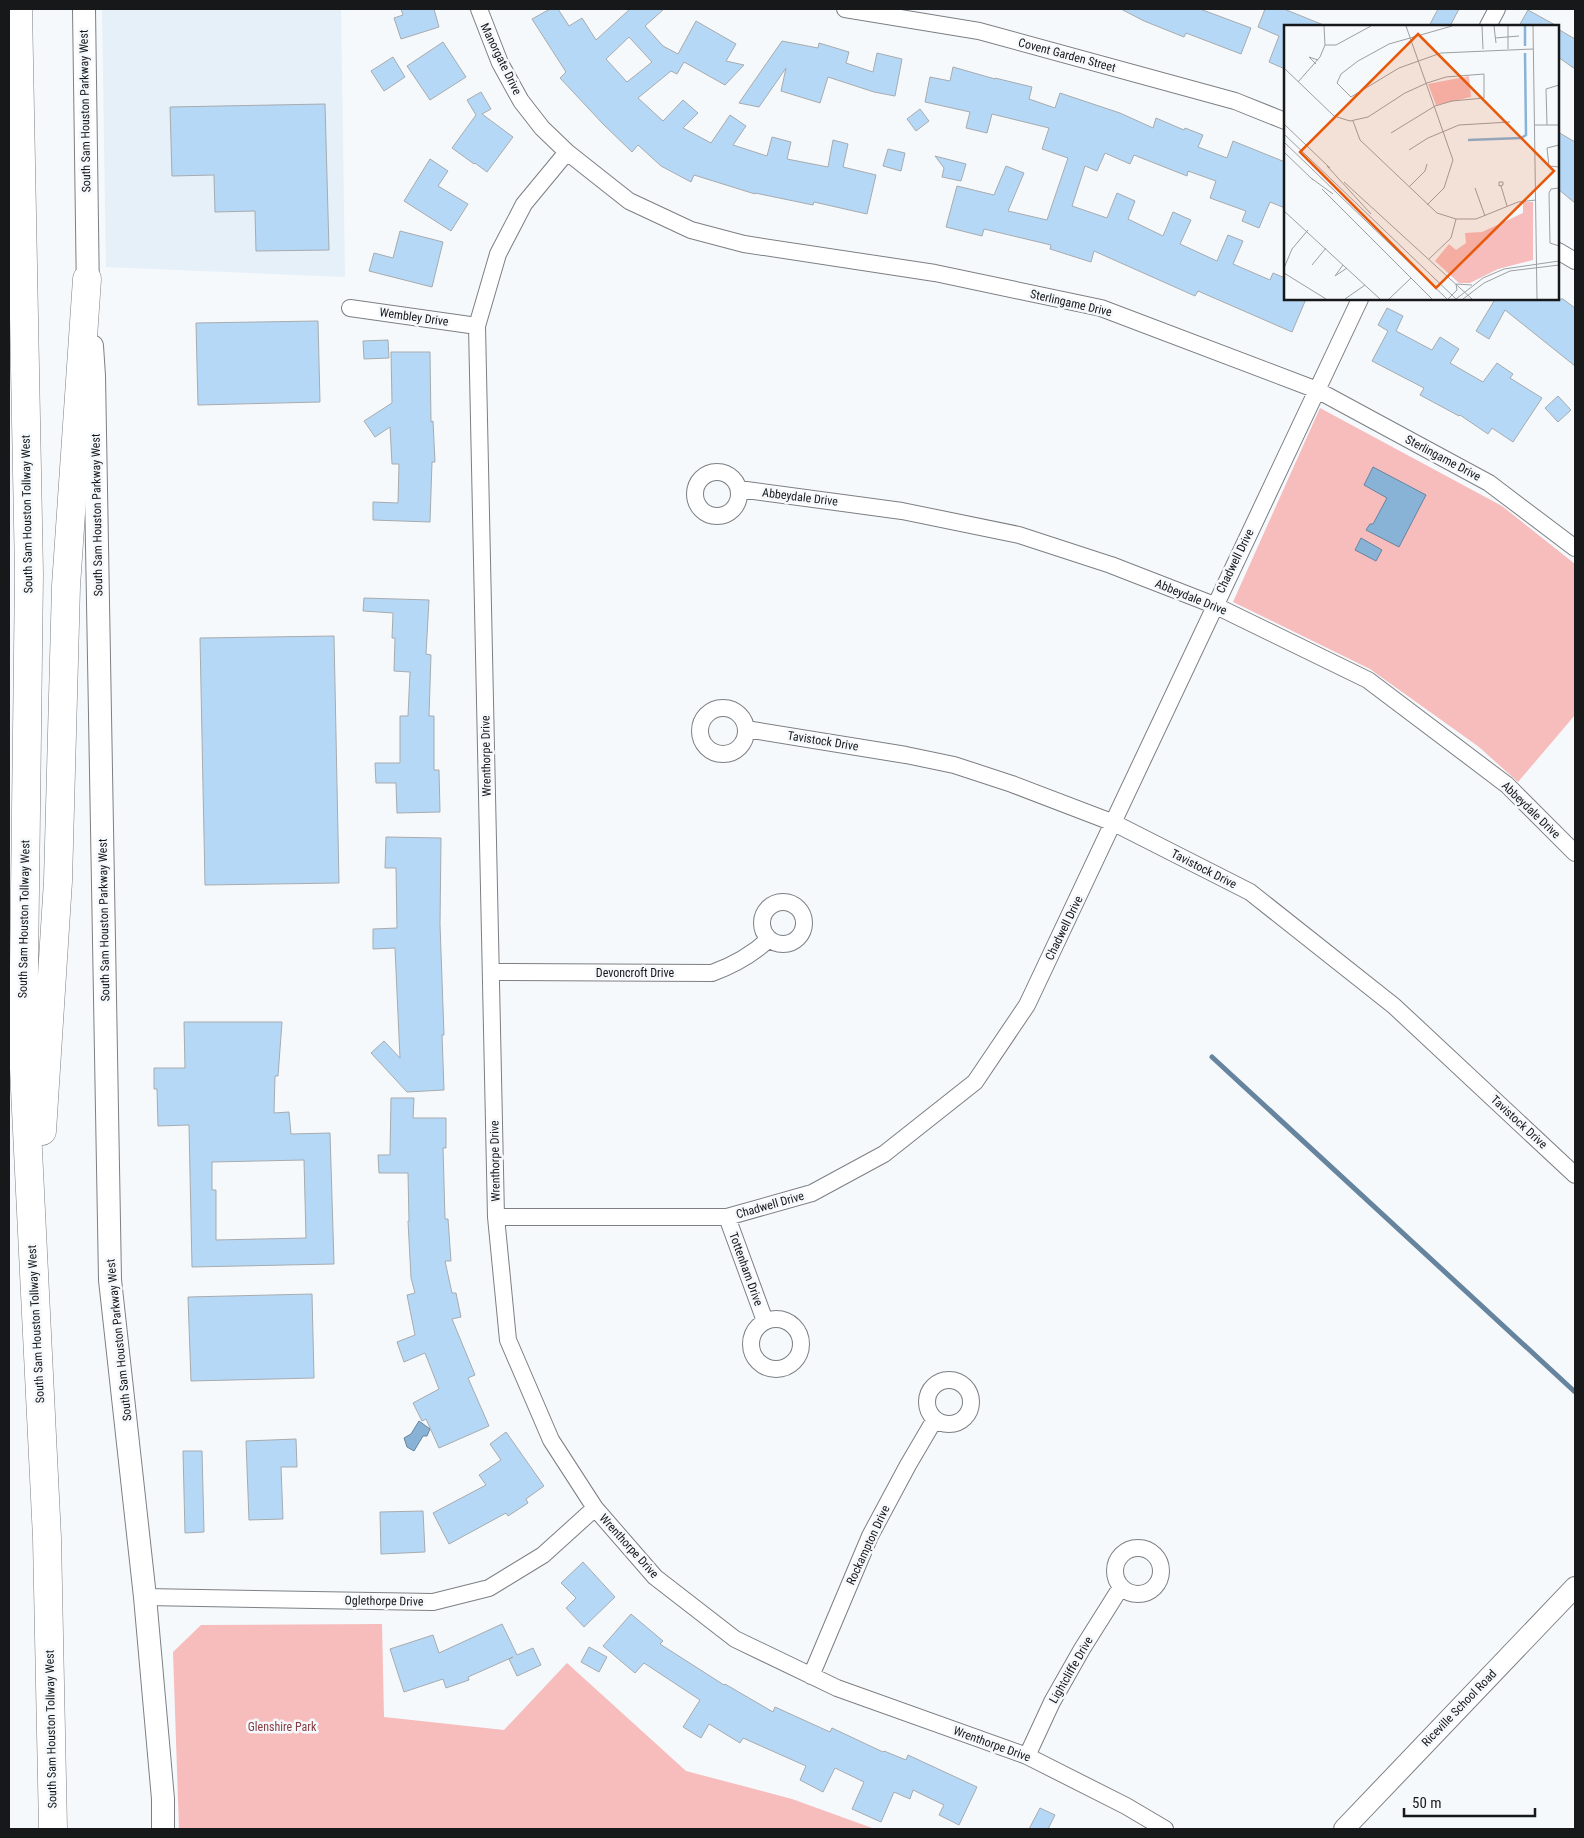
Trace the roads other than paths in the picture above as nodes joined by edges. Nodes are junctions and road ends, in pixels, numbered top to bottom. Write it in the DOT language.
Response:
graph roads {
  1 [pos="18,9"];
  2 [pos="84,9"];
  3 [pos="478,9"];
  4 [pos="845,9"];
  5 [pos="1497,9"];
  6 [pos="1489,25"];
  7 [pos="1284,121"];
  8 [pos="567,152"];
  9 [pos="1559,252"];
  10 [pos="1575,261"];
  11 [pos="87,279"];
  12 [pos="1360,300"];
  13 [pos="350,308"];
  14 [pos="478,326"];
  15 [pos="1318,390"];
  16 [pos="739,489"];
  17 [pos="1575,548"];
  18 [pos="1214,605"];
  19 [pos="746,729"];
  20 [pos="1114,823"];
  21 [pos="1575,853"];
  22 [pos="769,939"];
  23 [pos="491,972"];
  24 [pos="1575,1175"];
  25 [pos="496,1217"];
  26 [pos="727,1217"];
  27 [pos="33,1262"];
  28 [pos="765,1321"];
  29 [pos="935,1419"];
  30 [pos="595,1508"];
  31 [pos="1121,1587"];
  32 [pos="1575,1587"];
  33 [pos="144,1597"];
  34 [pos="811,1676"];
  35 [pos="1027,1756"];
  36 [pos="53,1829"];
  37 [pos="163,1829"];
  38 [pos="1165,1829"];
  39 [pos="1344,1829"];
  1 -- 27 [label="highway, South Sam Houston Tollway West"];
  2 -- 11 [label="main road, South Sam Houston Parkway West"];
  3 -- 8 [label="street, Manorgate Drive"];
  4 -- 7 [label="street, Covent Garden Street"];
  5 -- 6 [label="street"];
  8 -- 14 [label="street, Wrenthorpe Drive"];
  8 -- 15 [label="street, Sterlingame Drive"];
  9 -- 10 [label="street"];
  11 -- 27 [label="highway"];
  11 -- 33 [label="main road, South Sam Houston Parkway West"];
  12 -- 15 [label="street, Chadwell Drive"];
  13 -- 14 [label="street, Wembley Drive"];
  14 -- 23 [label="street, Wrenthorpe Drive"];
  15 -- 17 [label="street, Sterlingame Drive"];
  15 -- 18 [label="street, Chadwell Drive"];
  16 -- 18 [label="street, Abbeydale Drive"];
  18 -- 20 [label="street, Chadwell Drive"];
  18 -- 21 [label="street, Abbeydale Drive"];
  19 -- 20 [label="street, Tavistock Drive"];
  20 -- 24 [label="street, Tavistock Drive"];
  20 -- 26 [label="street, Chadwell Drive"];
  22 -- 23 [label="street, Devoncroft Drive"];
  23 -- 25 [label="street, Wrenthorpe Drive"];
  25 -- 26 [label="street, Chadwell Drive"];
  25 -- 30 [label="street, Wrenthorpe Drive"];
  26 -- 28 [label="street, Tottenham Drive"];
  27 -- 36 [label="highway, South Sam Houston Tollway West"];
  29 -- 34 [label="street, Rockampton Drive"];
  30 -- 33 [label="street, Oglethorpe Drive"];
  30 -- 34 [label="street, Wrenthorpe Drive"];
  31 -- 35 [label="street, Lightcliffe Drive"];
  32 -- 39 [label="street, Riceville School Road"];
  33 -- 37 [label="main road, South Sam Houston Parkway West"];
  34 -- 35 [label="street, Wrenthorpe Drive"];
  35 -- 38 [label="street, Wrenthorpe Drive"];
}
